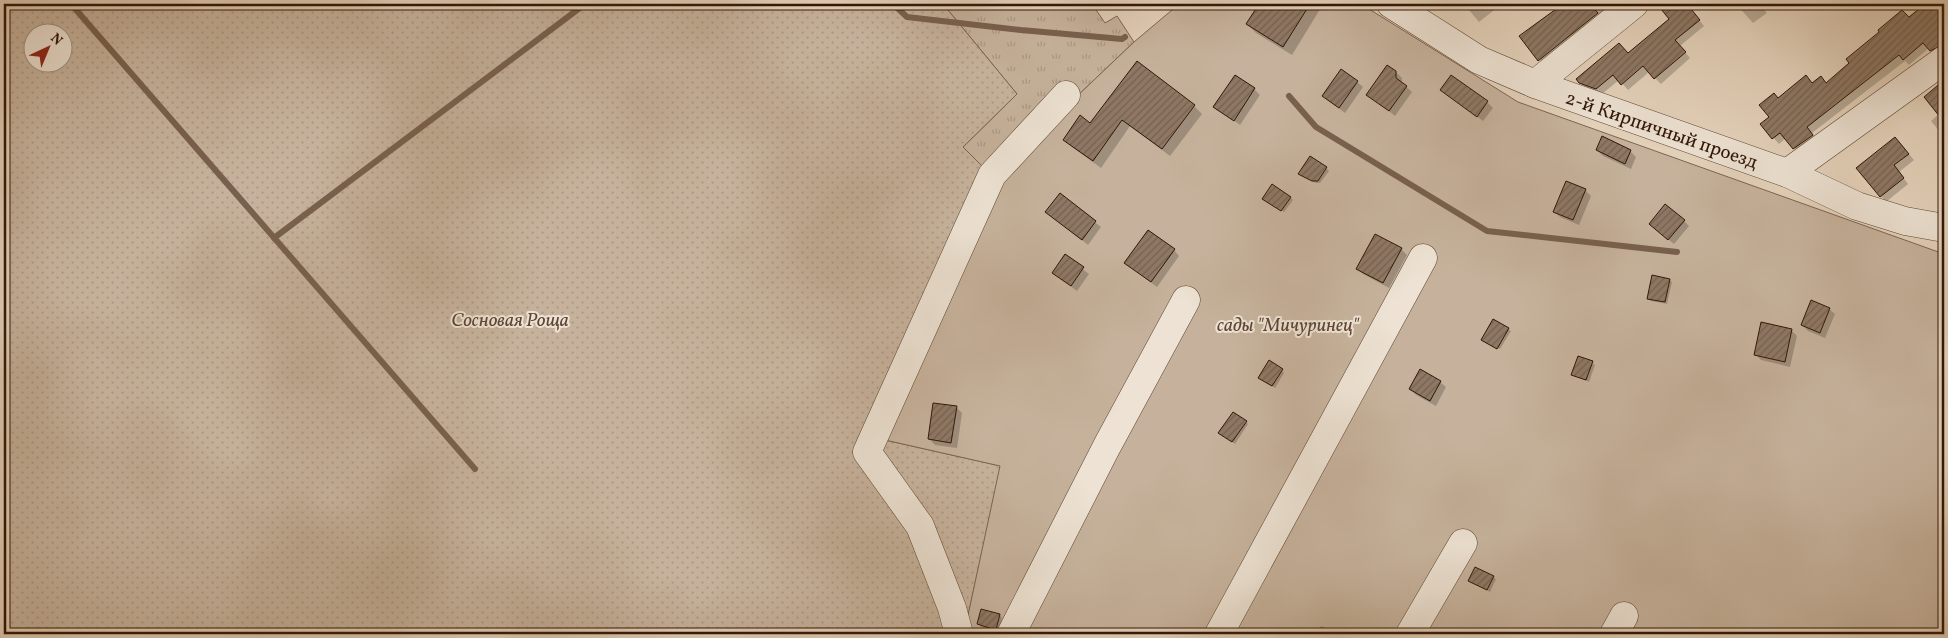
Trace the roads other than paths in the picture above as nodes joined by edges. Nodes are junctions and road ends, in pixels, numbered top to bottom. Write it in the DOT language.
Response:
graph roads {
  1 [pos="1391,4"];
  2 [pos="1634,4"];
  3 [pos="1944,60"];
  4 [pos="1534,84"];
  5 [pos="1066,95"];
  6 [pos="1787,173"];
  7 [pos="1944,228"];
  8 [pos="1423,258"];
  9 [pos="1186,300"];
  10 [pos="1463,543"];
  11 [pos="959,634"];
  12 [pos="1011,634"];
  13 [pos="1219,634"];
  14 [pos="1410,634"];
  1 -- 4 [label="street, 2-й Кирпичный проезд"];
  2 -- 4 [label="street"];
  3 -- 6 [label="street"];
  4 -- 6 [label="street, 2-й Кирпичный проезд"];
  5 -- 11 [label="street"];
  6 -- 7 [label="street, 2-й Кирпичный проезд"];
  8 -- 13 [label="street"];
  9 -- 12 [label="street"];
  10 -- 14 [label="street"];
}
